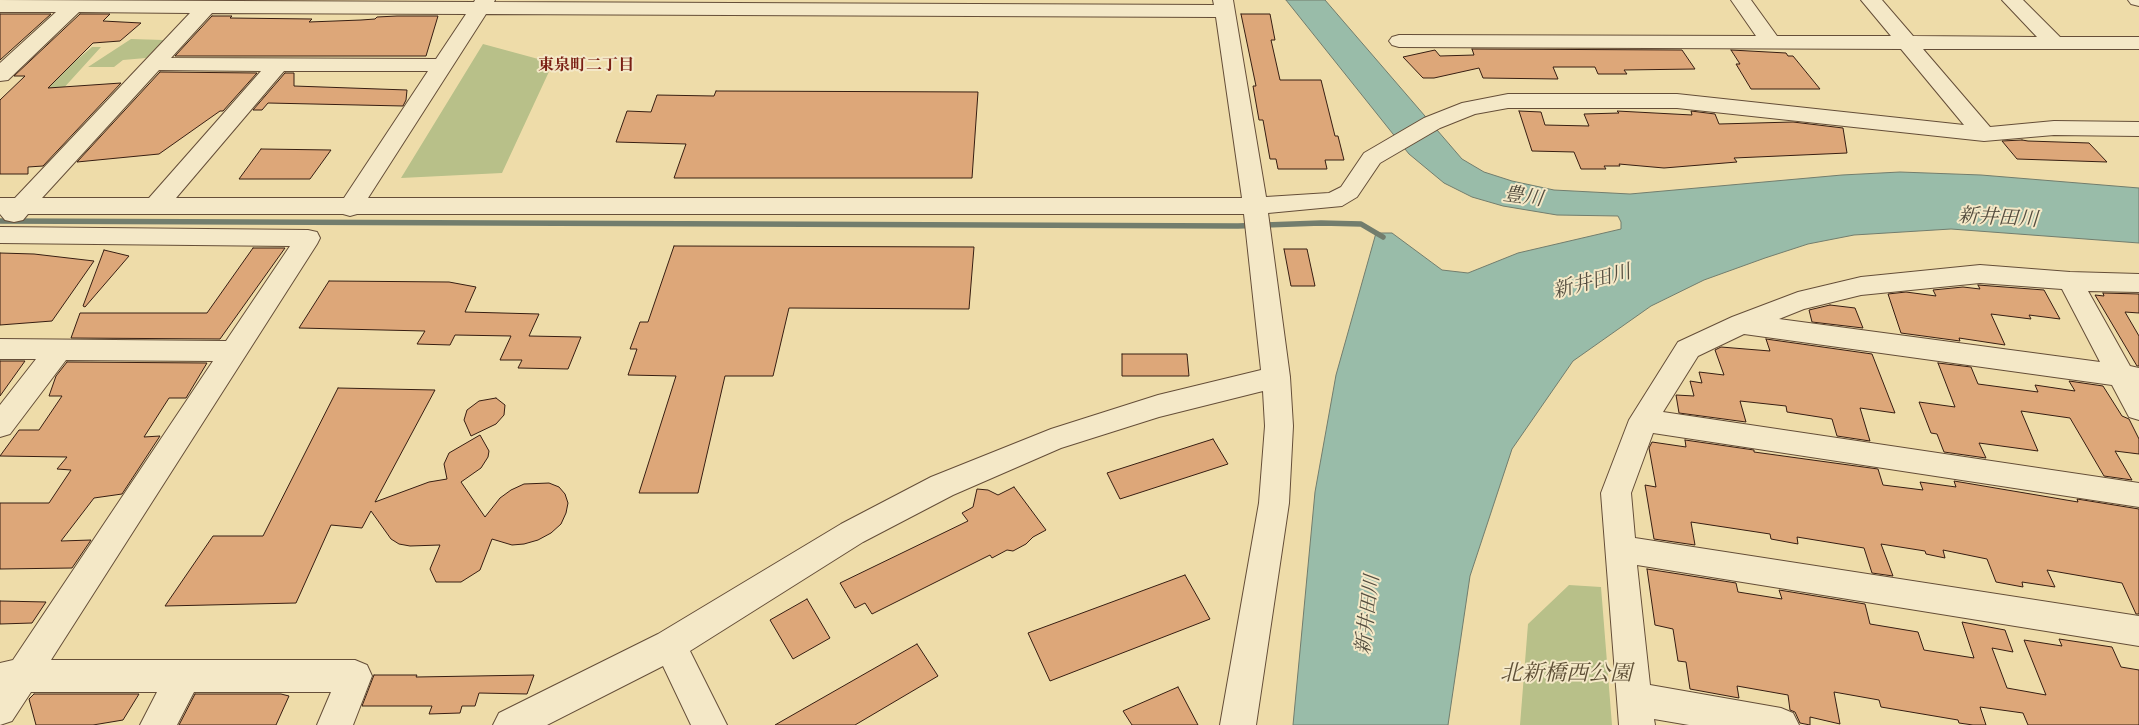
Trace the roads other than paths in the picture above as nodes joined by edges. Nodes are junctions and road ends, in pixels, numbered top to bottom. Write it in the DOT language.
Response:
graph roads {
  1 [pos="1742,0"];
  2 [pos="1870,0"];
  3 [pos="2012,0"];
  4 [pos="306,3"];
  5 [pos="483,3"];
  6 [pos="633,4"];
  7 [pos="771,4"];
  8 [pos="918,5"];
  9 [pos="1066,5"];
  10 [pos="0,6"];
  11 [pos="74,6"];
  12 [pos="207,6"];
  13 [pos="1224,6"];
  14 [pos="1399,41"];
  15 [pos="1771,42"];
  16 [pos="2054,42"];
  17 [pos="1907,43"];
  18 [pos="2139,43"];
  19 [pos="153,64"];
  20 [pos="278,64"];
  21 [pos="443,65"];
  22 [pos="0,75"];
  23 [pos="2139,129"];
  24 [pos="1984,134"];
  25 [pos="11,206"];
  26 [pos="1254,206"];
  27 [pos="155,207"];
  28 [pos="350,208"];
  29 [pos="0,229"];
  30 [pos="0,235"];
  31 [pos="2070,281"];
  32 [pos="2139,283"];
  33 [pos="1741,324"];
  34 [pos="0,349"];
  35 [pos="59,350"];
  36 [pos="234,351"];
  37 [pos="1276,377"];
  38 [pos="2130,377"];
  39 [pos="2139,409"];
  40 [pos="1643,420"];
  41 [pos="0,426"];
  42 [pos="2139,495"];
  43 [pos="1620,549"];
  44 [pos="2139,631"];
  45 [pos="670,645"];
  46 [pos="11,676"];
  47 [pos="184,676"];
  48 [pos="0,709"];
  49 [pos="1636,712"];
  50 [pos="0,719"];
  51 [pos="6,725"];
  52 [pos="158,725"];
  53 [pos="334,725"];
  54 [pos="512,725"];
  55 [pos="709,725"];
  56 [pos="1238,725"];
  57 [pos="1781,725"];
  1 -- 15 [label="street"];
  2 -- 17 [label="street"];
  3 -- 16 [label="street"];
  4 -- 5 [label="street"];
  4 -- 12 [label="street"];
  5 -- 6 [label="street"];
  5 -- 21 [label="street"];
  6 -- 7 [label="street"];
  7 -- 8 [label="street"];
  8 -- 9 [label="street"];
  9 -- 13 [label="street"];
  10 -- 11 [label="street"];
  11 -- 12 [label="street"];
  11 -- 22 [label="street"];
  12 -- 19 [label="street"];
  13 -- 26 [label="street"];
  14 -- 15 [label="street"];
  15 -- 17 [label="street"];
  16 -- 17 [label="street"];
  16 -- 18 [label="street"];
  17 -- 24 [label="street"];
  19 -- 20 [label="street"];
  19 -- 25 [label="street"];
  20 -- 21 [label="street"];
  20 -- 27 [label="street"];
  21 -- 28 [label="street"];
  23 -- 24 [label="street"];
  24 -- 26 [label="street"];
  25 -- 27 [label="street"];
  25 -- 29 [label="street"];
  26 -- 28 [label="street"];
  26 -- 37 [label="street"];
  27 -- 28 [label="street"];
  30 -- 36 [label="street"];
  31 -- 32 [label="street"];
  31 -- 33 [label="street"];
  31 -- 38 [label="street"];
  33 -- 38 [label="street"];
  33 -- 40 [label="street"];
  34 -- 35 [label="street"];
  35 -- 36 [label="street"];
  35 -- 41 [label="street"];
  36 -- 46 [label="street"];
  37 -- 45 [label="street"];
  37 -- 56 [label="street"];
  38 -- 39 [label="street"];
  40 -- 42 [label="street"];
  40 -- 43 [label="street"];
  43 -- 44 [label="street"];
  43 -- 49 [label="street"];
  45 -- 54 [label="street"];
  45 -- 55 [label="street"];
  46 -- 47 [label="street"];
  46 -- 48 [label="street"];
  47 -- 52 [label="street"];
  47 -- 53 [label="street"];
  49 -- 57 [label="street"];
  50 -- 51 [label="street"];
}
